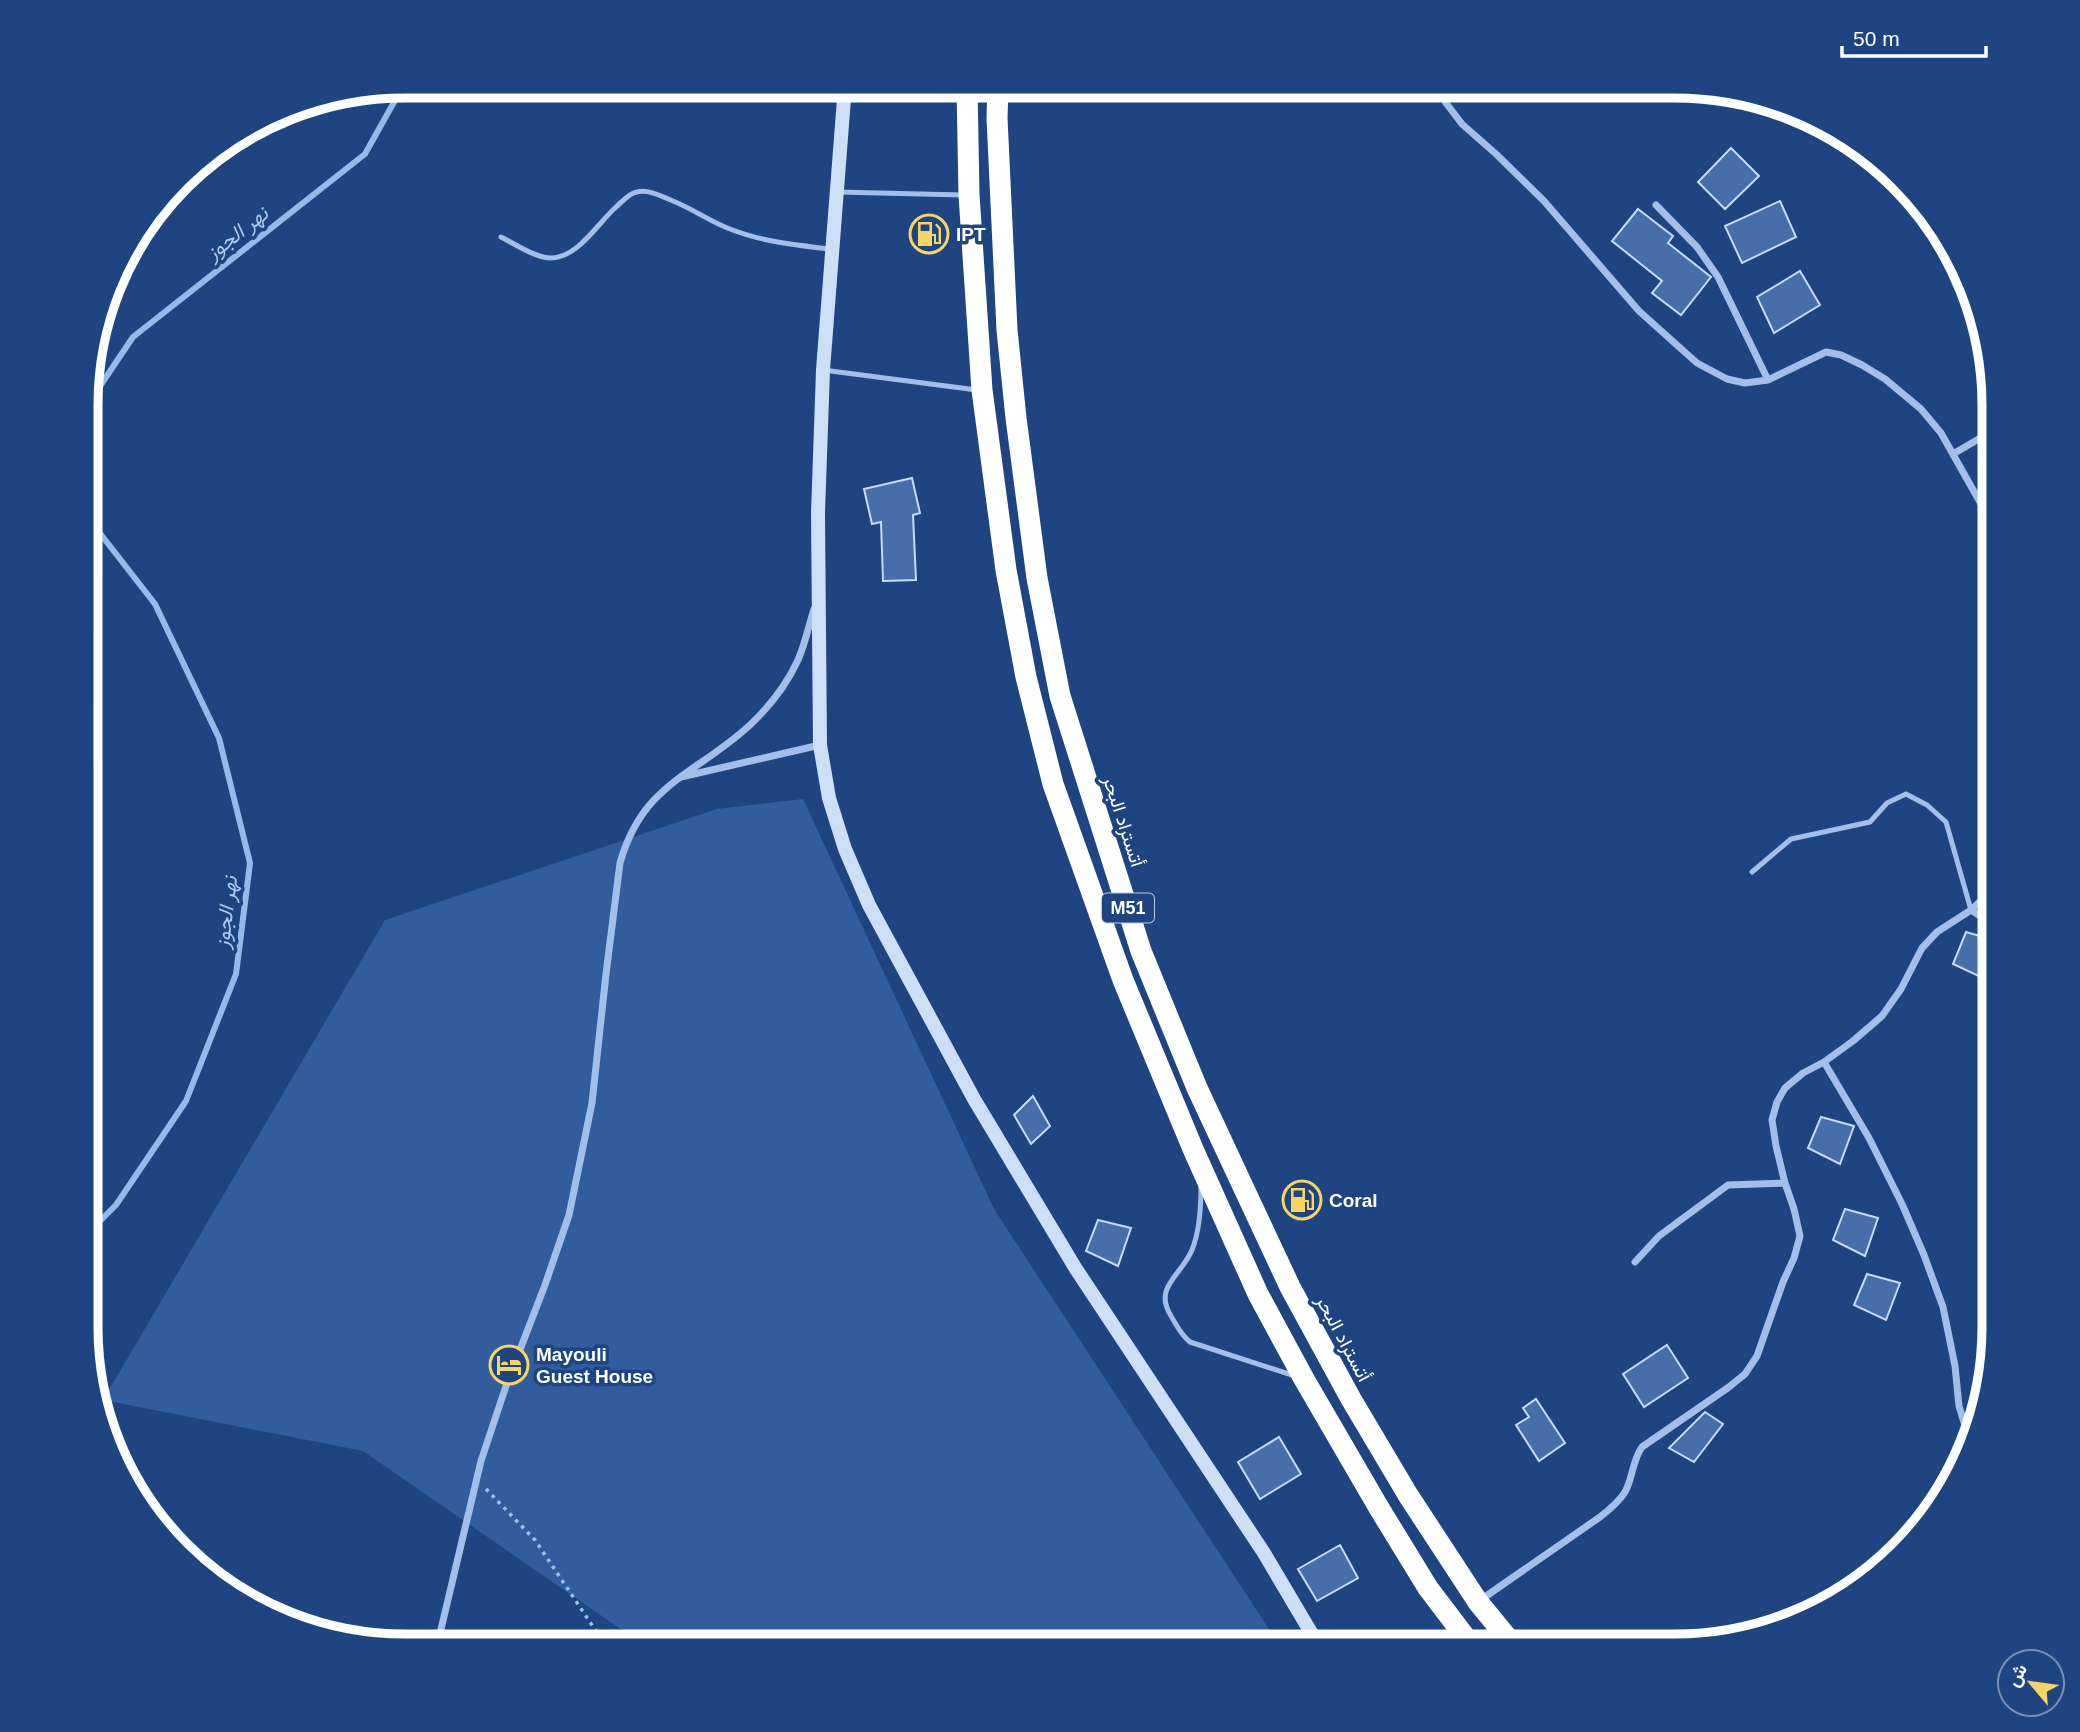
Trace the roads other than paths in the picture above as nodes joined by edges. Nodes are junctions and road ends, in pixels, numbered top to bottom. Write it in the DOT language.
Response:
graph roads {
  1 [pos="844,98"];
  2 [pos="967,98"];
  3 [pos="998,98"];
  4 [pos="1443,98"];
  5 [pos="837,192"];
  6 [pos="969,195"];
  7 [pos="1656,205"];
  8 [pos="501,237"];
  9 [pos="833,250"];
  10 [pos="823,370"];
  11 [pos="1768,380"];
  12 [pos="982,390"];
  13 [pos="1982,437"];
  14 [pos="1954,454"];
  15 [pos="1982,505"];
  16 [pos="819,593"];
  17 [pos="820,745"];
  18 [pos="676,778"];
  19 [pos="1752,872"];
  20 [pos="1982,900"];
  21 [pos="1971,910"];
  22 [pos="1982,917"];
  23 [pos="1824,1062"];
  24 [pos="1193,1149"];
  25 [pos="1785,1183"];
  26 [pos="1635,1262"];
  27 [pos="1304,1379"];
  28 [pos="1966,1427"];
  29 [pos="1478,1602"];
  30 [pos="440,1634"];
  31 [pos="1312,1634"];
  32 [pos="1463,1634"];
  33 [pos="1504,1634"];
  1 -- 5 [label="street"];
  2 -- 6 [label="highway, M51"];
  3 -- 29 [label="highway, أتستراد البحر / M51"];
  4 -- 11 [label="street"];
  5 -- 6 [label="lane"];
  5 -- 9 [label="street"];
  6 -- 12 [label="highway, M51"];
  7 -- 11 [label="street"];
  8 -- 9 [label="lane"];
  9 -- 10 [label="street"];
  10 -- 12 [label="lane"];
  10 -- 16 [label="street"];
  11 -- 14 [label="street"];
  12 -- 24 [label="highway, M51"];
  13 -- 14 [label="street"];
  14 -- 15 [label="street"];
  16 -- 17 [label="street"];
  16 -- 18 [label="street"];
  17 -- 18 [label="street"];
  17 -- 31 [label="street"];
  18 -- 30 [label="street"];
  19 -- 21 [label="lane"];
  20 -- 21 [label="street"];
  21 -- 22 [label="street"];
  21 -- 23 [label="street"];
  23 -- 25 [label="street"];
  23 -- 28 [label="street"];
  24 -- 27 [label="highway, M51"];
  24 -- 27 [label="lane"];
  25 -- 26 [label="street"];
  25 -- 29 [label="street"];
  27 -- 32 [label="highway, M51"];
  29 -- 33 [label="highway, أتستراد البحر / M51"];
}
